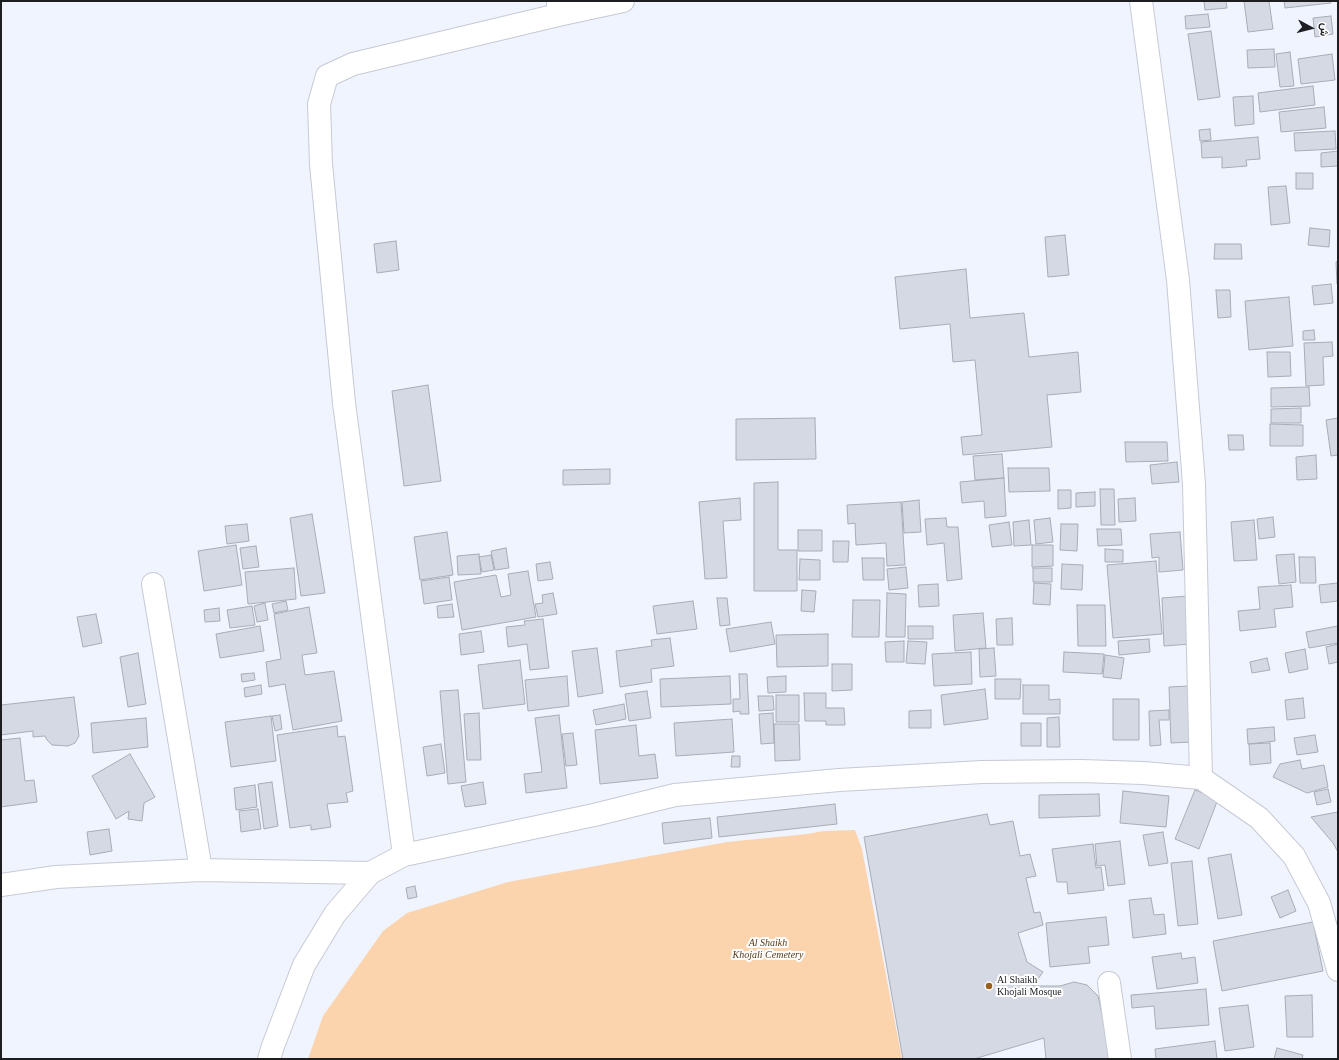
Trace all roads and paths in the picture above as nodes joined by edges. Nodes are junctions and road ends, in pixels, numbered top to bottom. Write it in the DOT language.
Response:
graph roads {
  1 [pos="623,1"];
  2 [pos="1141,1"];
  3 [pos="558,8"];
  4 [pos="153,584"];
  5 [pos="1201,778"];
  6 [pos="404,854"];
  7 [pos="201,870"];
  8 [pos="370,872"];
  9 [pos="1,886"];
  10 [pos="1338,969"];
  11 [pos="1109,983"];
  12 [pos="270,1059"];
  13 [pos="1120,1059"];
  1 -- 3 [label="street"];
  2 -- 5 [label="street"];
  3 -- 6 [label="street"];
  4 -- 7 [label="street"];
  5 -- 6 [label="street"];
  5 -- 10 [label="street"];
  6 -- 8 [label="street"];
  7 -- 8 [label="street"];
  7 -- 9 [label="street"];
  8 -- 12 [label="street"];
  11 -- 13 [label="street"];
}
